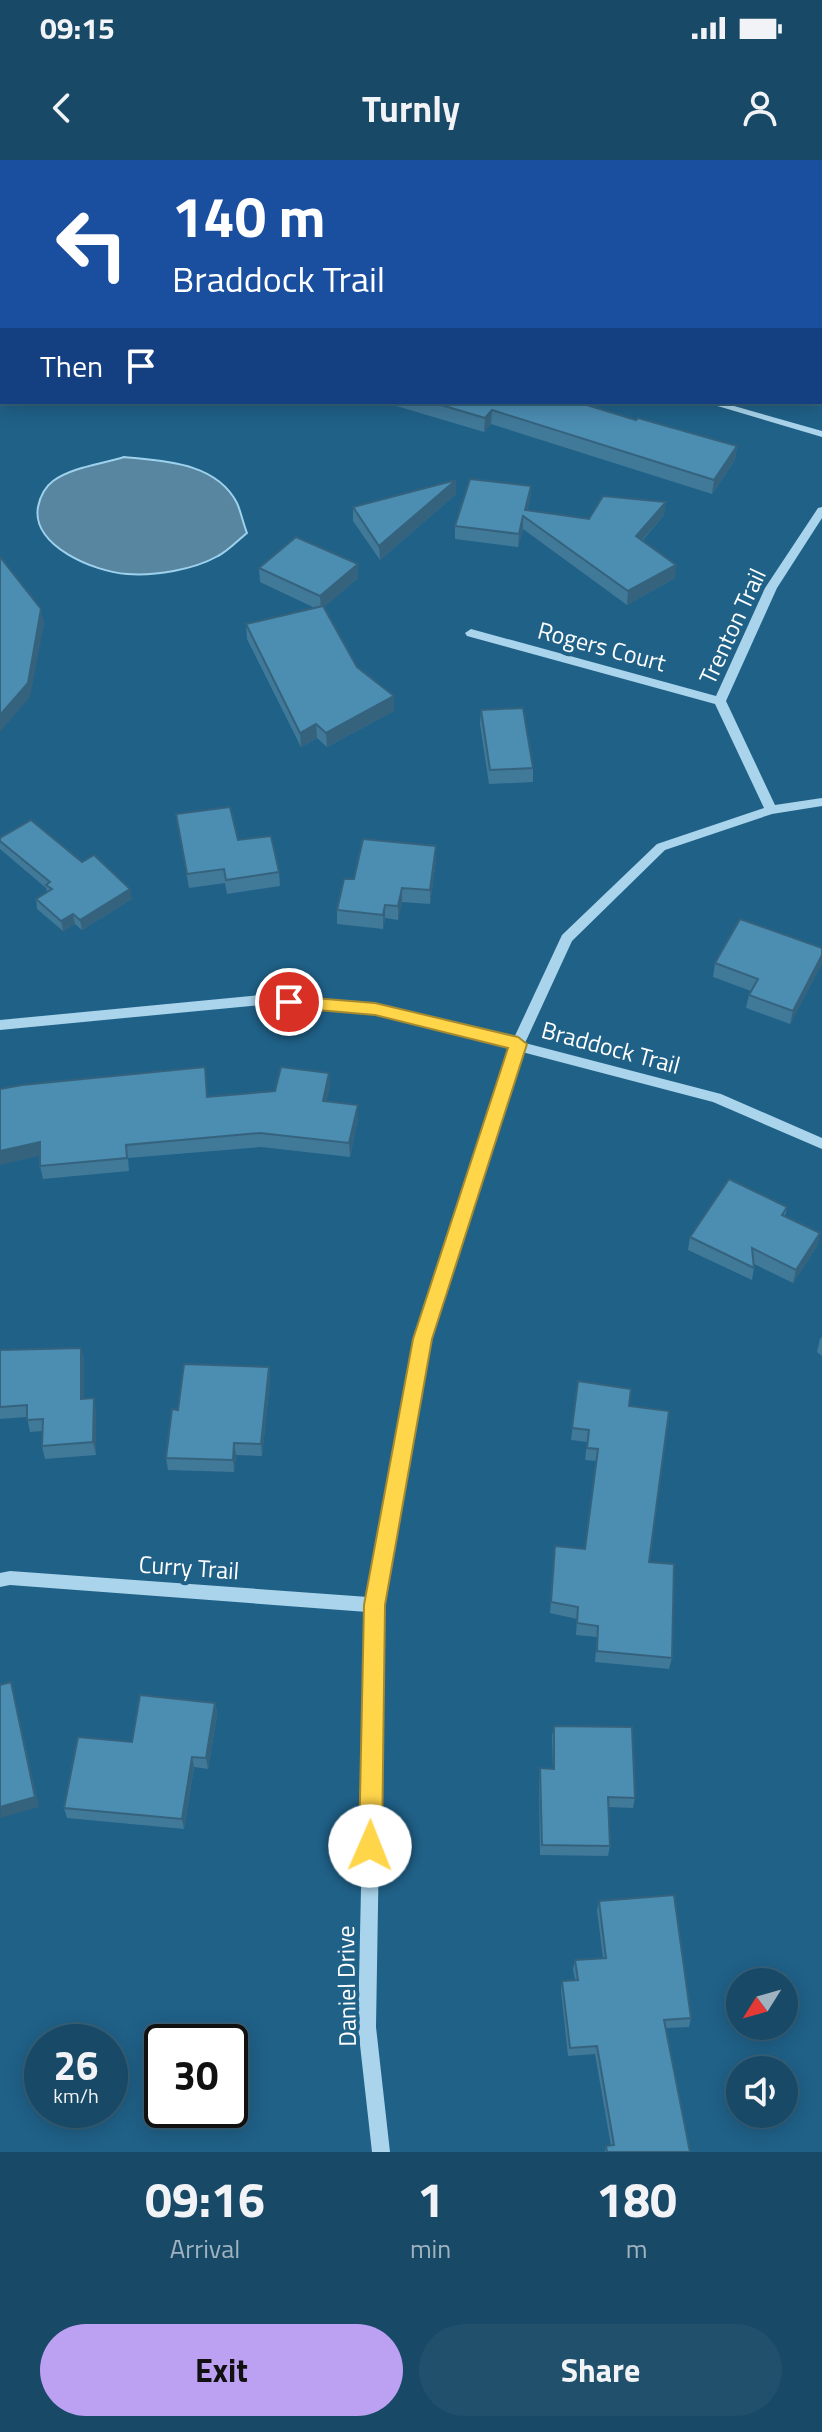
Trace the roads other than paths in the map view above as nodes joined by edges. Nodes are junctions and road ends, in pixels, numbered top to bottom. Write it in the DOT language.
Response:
graph roads {
  1 [pos="716,404"];
  2 [pos="822,434"];
  3 [pos="822,510"];
  4 [pos="471,633"];
  5 [pos="720,701"];
  6 [pos="822,802"];
  7 [pos="771,810"];
  8 [pos="0,1025"];
  9 [pos="518,1044"];
  10 [pos="822,1144"];
  11 [pos="0,1580"];
  12 [pos="375,1605"];
  13 [pos="381,2152"];
  1 -- 2 [label="street"];
  3 -- 5 [label="street, Trenton Trail"];
  4 -- 5 [label="street, Rogers Court"];
  5 -- 7 [label="street, Trenton Trail"];
  6 -- 7 [label="street"];
  7 -- 9 [label="street, Daniel Drive"];
  8 -- 9 [label="street, Braddock Trail"];
  9 -- 10 [label="street, Braddock Trail"];
  9 -- 12 [label="street, Daniel Drive"];
  11 -- 12 [label="street, Curry Trail"];
  12 -- 13 [label="street, Daniel Drive"];
}
